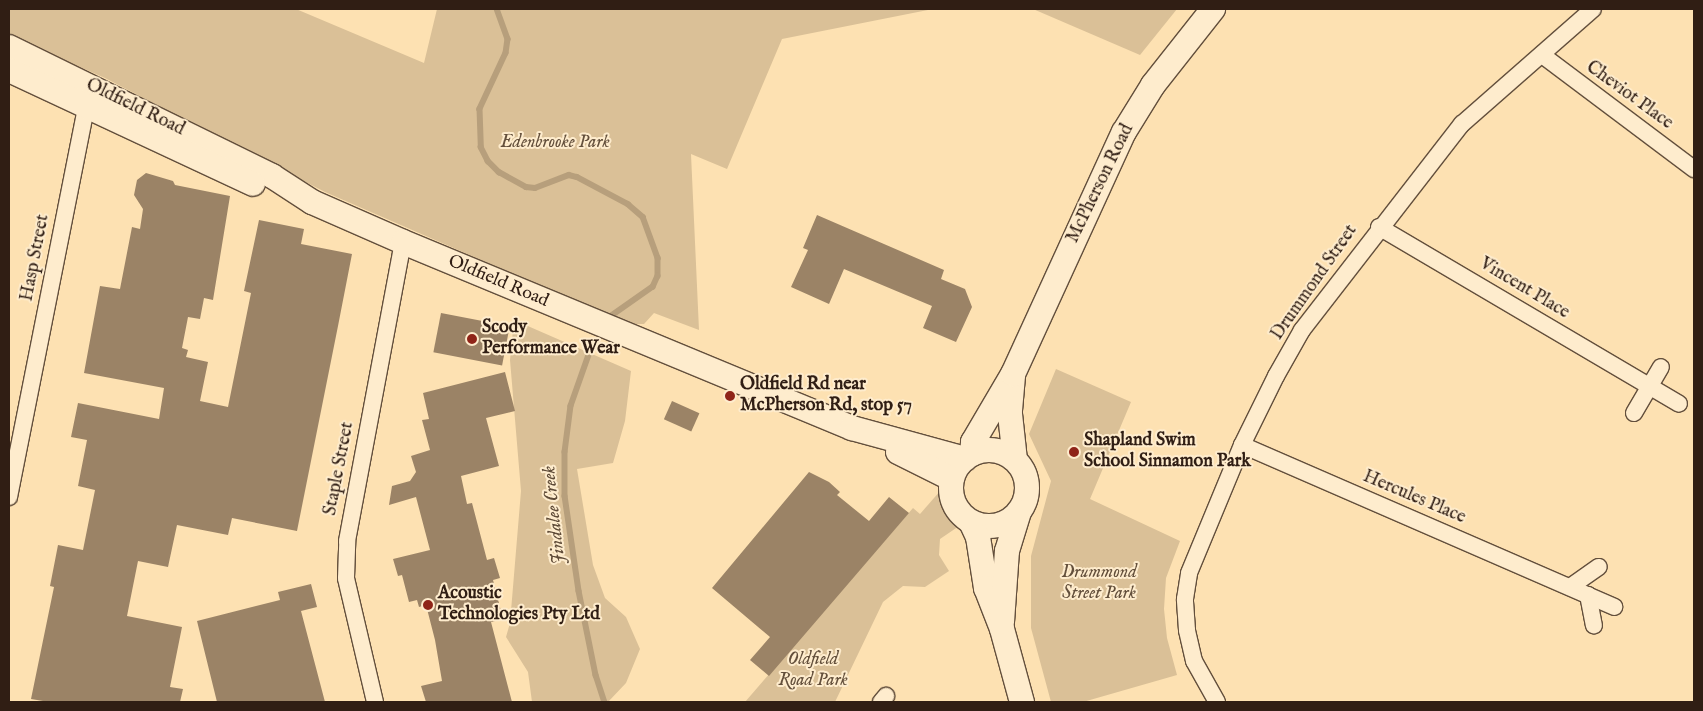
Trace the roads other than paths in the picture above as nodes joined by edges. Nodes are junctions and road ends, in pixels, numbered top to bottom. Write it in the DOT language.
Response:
graph roads {
  1 [pos="1213,9"];
  2 [pos="1593,9"];
  3 [pos="9,48"];
  4 [pos="1542,55"];
  5 [pos="9,70"];
  6 [pos="88,96"];
  7 [pos="1694,169"];
  8 [pos="1379,227"];
  9 [pos="403,242"];
  10 [pos="1661,367"];
  11 [pos="1013,374"];
  12 [pos="1648,386"];
  13 [pos="1679,404"];
  14 [pos="1634,413"];
  15 [pos="852,428"];
  16 [pos="1242,445"];
  17 [pos="968,456"];
  18 [pos="1015,460"];
  19 [pos="952,479"];
  20 [pos="9,497"];
  21 [pos="1019,512"];
  22 [pos="971,522"];
  23 [pos="1599,567"];
  24 [pos="1570,587"];
  25 [pos="1588,595"];
  26 [pos="1614,607"];
  27 [pos="1594,625"];
  28 [pos="1002,629"];
  29 [pos="375,702"];
  30 [pos="1022,702"];
  31 [pos="1217,702"];
  1 -- 11 [label="street, McPherson Road"];
  2 -- 4 [label="street, Drummond Street"];
  3 -- 6 [label="street, Oldfield Road"];
  4 -- 7 [label="street, Cheviot Place"];
  4 -- 8 [label="street, Drummond Street"];
  5 -- 6 [label="street, Oldfield Road"];
  6 -- 9 [label="street, Oldfield Road"];
  6 -- 20 [label="street, Hasp Street"];
  8 -- 12 [label="street, Vincent Place"];
  8 -- 16 [label="street, Drummond Street"];
  9 -- 15 [label="street, Oldfield Road"];
  9 -- 29 [label="street, Staple Street"];
  10 -- 12 [label="street"];
  11 -- 17 [label="street"];
  11 -- 18 [label="street"];
  12 -- 13 [label="street, Vincent Place"];
  12 -- 14 [label="street"];
  15 -- 17 [label="street, Oldfield Road"];
  15 -- 19 [label="street, Oldfield Road"];
  16 -- 24 [label="street, Hercules Place"];
  16 -- 31 [label="street, Drummond Street"];
  17 -- 18 [label="street"];
  17 -- 19 [label="street"];
  18 -- 21 [label="street"];
  19 -- 22 [label="street"];
  21 -- 22 [label="street"];
  21 -- 28 [label="street"];
  22 -- 28 [label="street"];
  23 -- 24 [label="street"];
  24 -- 25 [label="street, Hercules Place"];
  25 -- 26 [label="street, Hercules Place"];
  25 -- 27 [label="street"];
  28 -- 30 [label="street"];
}
